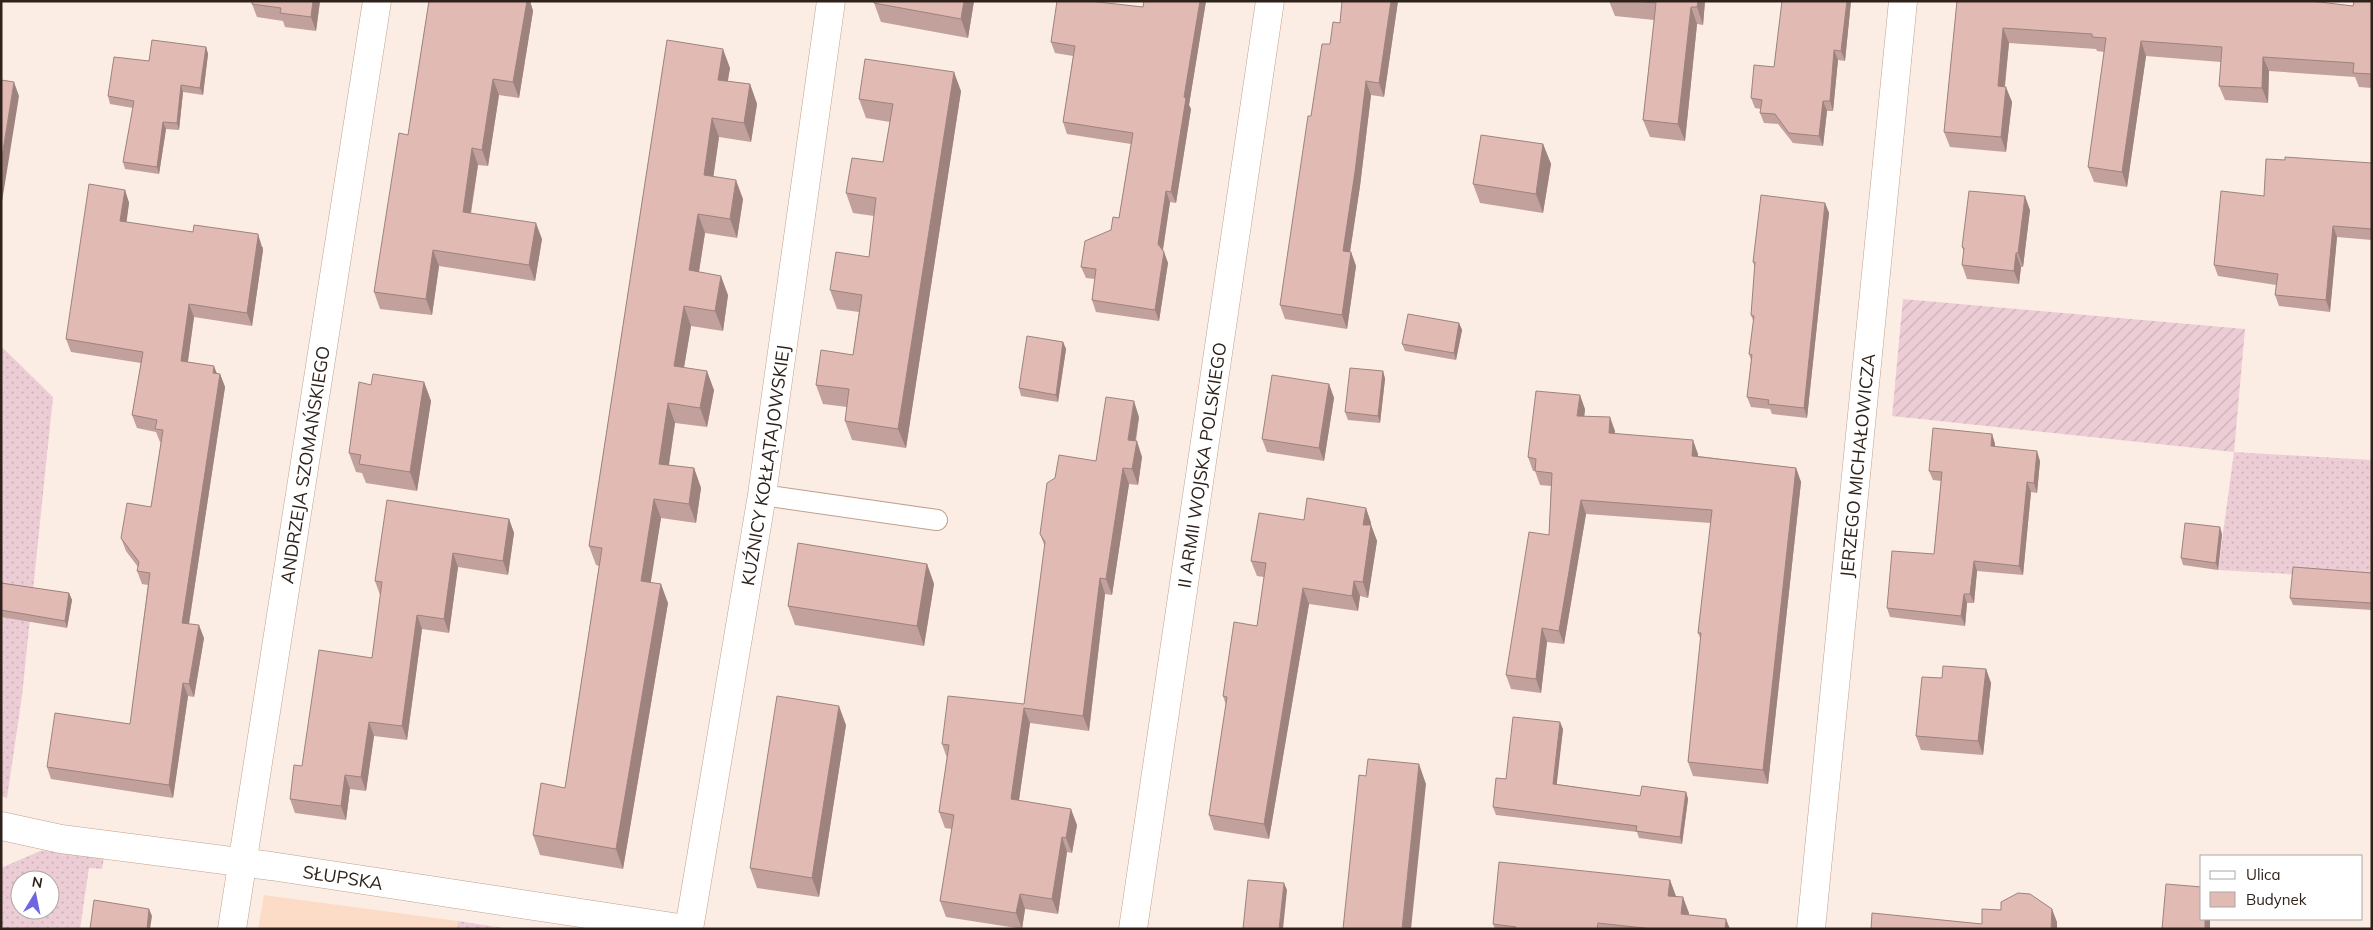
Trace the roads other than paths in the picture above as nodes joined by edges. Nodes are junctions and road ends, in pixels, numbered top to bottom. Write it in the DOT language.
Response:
graph roads {
  1 [pos="377,1"];
  2 [pos="831,1"];
  3 [pos="1270,1"];
  4 [pos="1903,1"];
  5 [pos="762,495"];
  6 [pos="937,520"];
  7 [pos="1,826"];
  8 [pos="242,863"];
  9 [pos="232,929"];
  10 [pos="687,929"];
  11 [pos="1133,929"];
  12 [pos="1811,929"];
  1 -- 8 [label="street, ANDRZEJA SZOMAŃSKIEGO"];
  2 -- 5 [label="street, KUŹNICY KOŁŁĄTAJOWSKIEJ"];
  3 -- 11 [label="street, II ARMII WOJSKA POLSKIEGO"];
  4 -- 12 [label="street, JERZEGO MICHAŁOWICZA"];
  5 -- 6 [label="lane"];
  5 -- 10 [label="street, KUŹNICY KOŁŁĄTAJOWSKIEJ"];
  7 -- 8 [label="street, SŁUPSKA"];
  8 -- 9 [label="street, ANDRZEJA SZOMAŃSKIEGO"];
  8 -- 10 [label="street, SŁUPSKA"];
}
